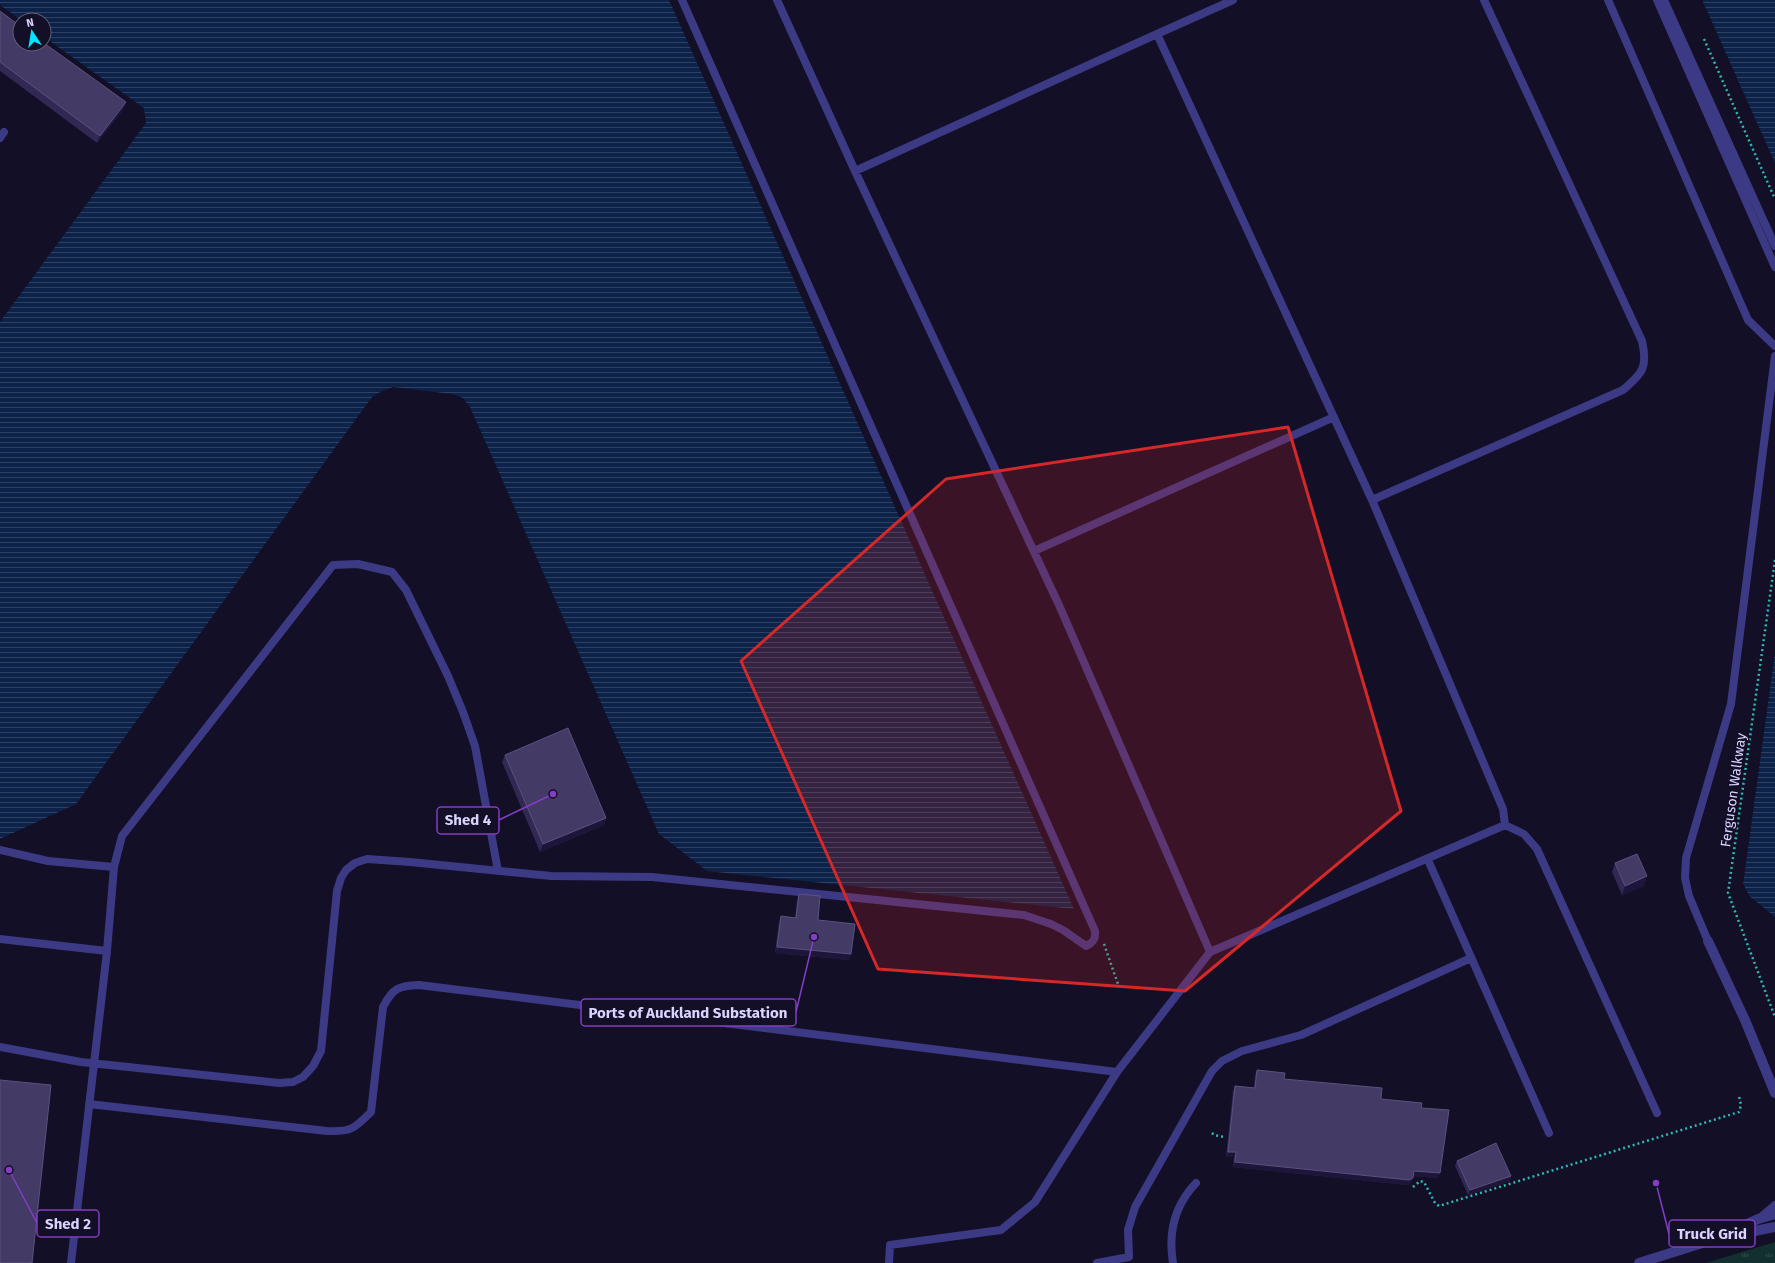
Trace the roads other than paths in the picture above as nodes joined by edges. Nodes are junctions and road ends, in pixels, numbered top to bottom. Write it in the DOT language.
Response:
graph roads {
  1 [pos="682,0"];
  2 [pos="778,0"];
  3 [pos="1232,0"];
  4 [pos="1484,0"];
  5 [pos="1608,0"];
  6 [pos="1657,0"];
  7 [pos="1664,0"];
  8 [pos="1157,34"];
  9 [pos="856,171"];
  10 [pos="1775,246"];
  11 [pos="1775,267"];
  12 [pos="1775,346"];
  13 [pos="1775,356"];
  14 [pos="1334,417"];
  15 [pos="1372,500"];
  16 [pos="1034,551"];
  17 [pos="1506,825"];
  18 [pos="0,850"];
  19 [pos="1428,860"];
  20 [pos="114,866"];
  21 [pos="498,871"];
  22 [pos="0,939"];
  23 [pos="1708,941"];
  24 [pos="107,951"];
  25 [pos="1210,952"];
  26 [pos="1472,958"];
  27 [pos="0,1047"];
  28 [pos="94,1063"];
  29 [pos="1117,1072"];
  30 [pos="1775,1093"];
  31 [pos="89,1104"];
  32 [pos="1657,1113"];
  33 [pos="1549,1133"];
  34 [pos="1196,1183"];
  35 [pos="1775,1205"];
  36 [pos="1775,1214"];
  37 [pos="1758,1219"];
  38 [pos="1775,1227"];
  39 [pos="1715,1238"];
  40 [pos="71,1263"];
  41 [pos="890,1263"];
  42 [pos="1097,1263"];
  43 [pos="1173,1263"];
  44 [pos="1639,1263"];
  1 -- 21 [label="lane"];
  2 -- 9 [label="lane"];
  3 -- 8 [label="lane"];
  4 -- 15 [label="lane"];
  5 -- 12 [label="lane"];
  6 -- 11 [label="lane"];
  7 -- 10 [label="lane"];
  8 -- 9 [label="lane"];
  8 -- 14 [label="lane"];
  9 -- 16 [label="lane"];
  13 -- 23 [label="lane"];
  14 -- 15 [label="lane"];
  14 -- 16 [label="lane"];
  15 -- 17 [label="lane"];
  16 -- 25 [label="lane"];
  17 -- 19 [label="lane"];
  17 -- 32 [label="lane"];
  18 -- 20 [label="lane"];
  19 -- 25 [label="lane"];
  19 -- 26 [label="lane"];
  20 -- 21 [label="lane"];
  20 -- 24 [label="lane"];
  21 -- 28 [label="lane"];
  22 -- 24 [label="lane"];
  23 -- 30 [label="street"];
  24 -- 28 [label="lane"];
  25 -- 29 [label="lane"];
  26 -- 33 [label="lane"];
  26 -- 42 [label="lane"];
  27 -- 28 [label="lane"];
  28 -- 31 [label="lane"];
  29 -- 31 [label="lane"];
  29 -- 41 [label="lane"];
  31 -- 40 [label="lane"];
  34 -- 43 [label="lane"];
  35 -- 37 [label="lane"];
  36 -- 37 [label="street"];
  37 -- 39 [label="street"];
  38 -- 39 [label="street"];
  39 -- 44 [label="street"];
}
